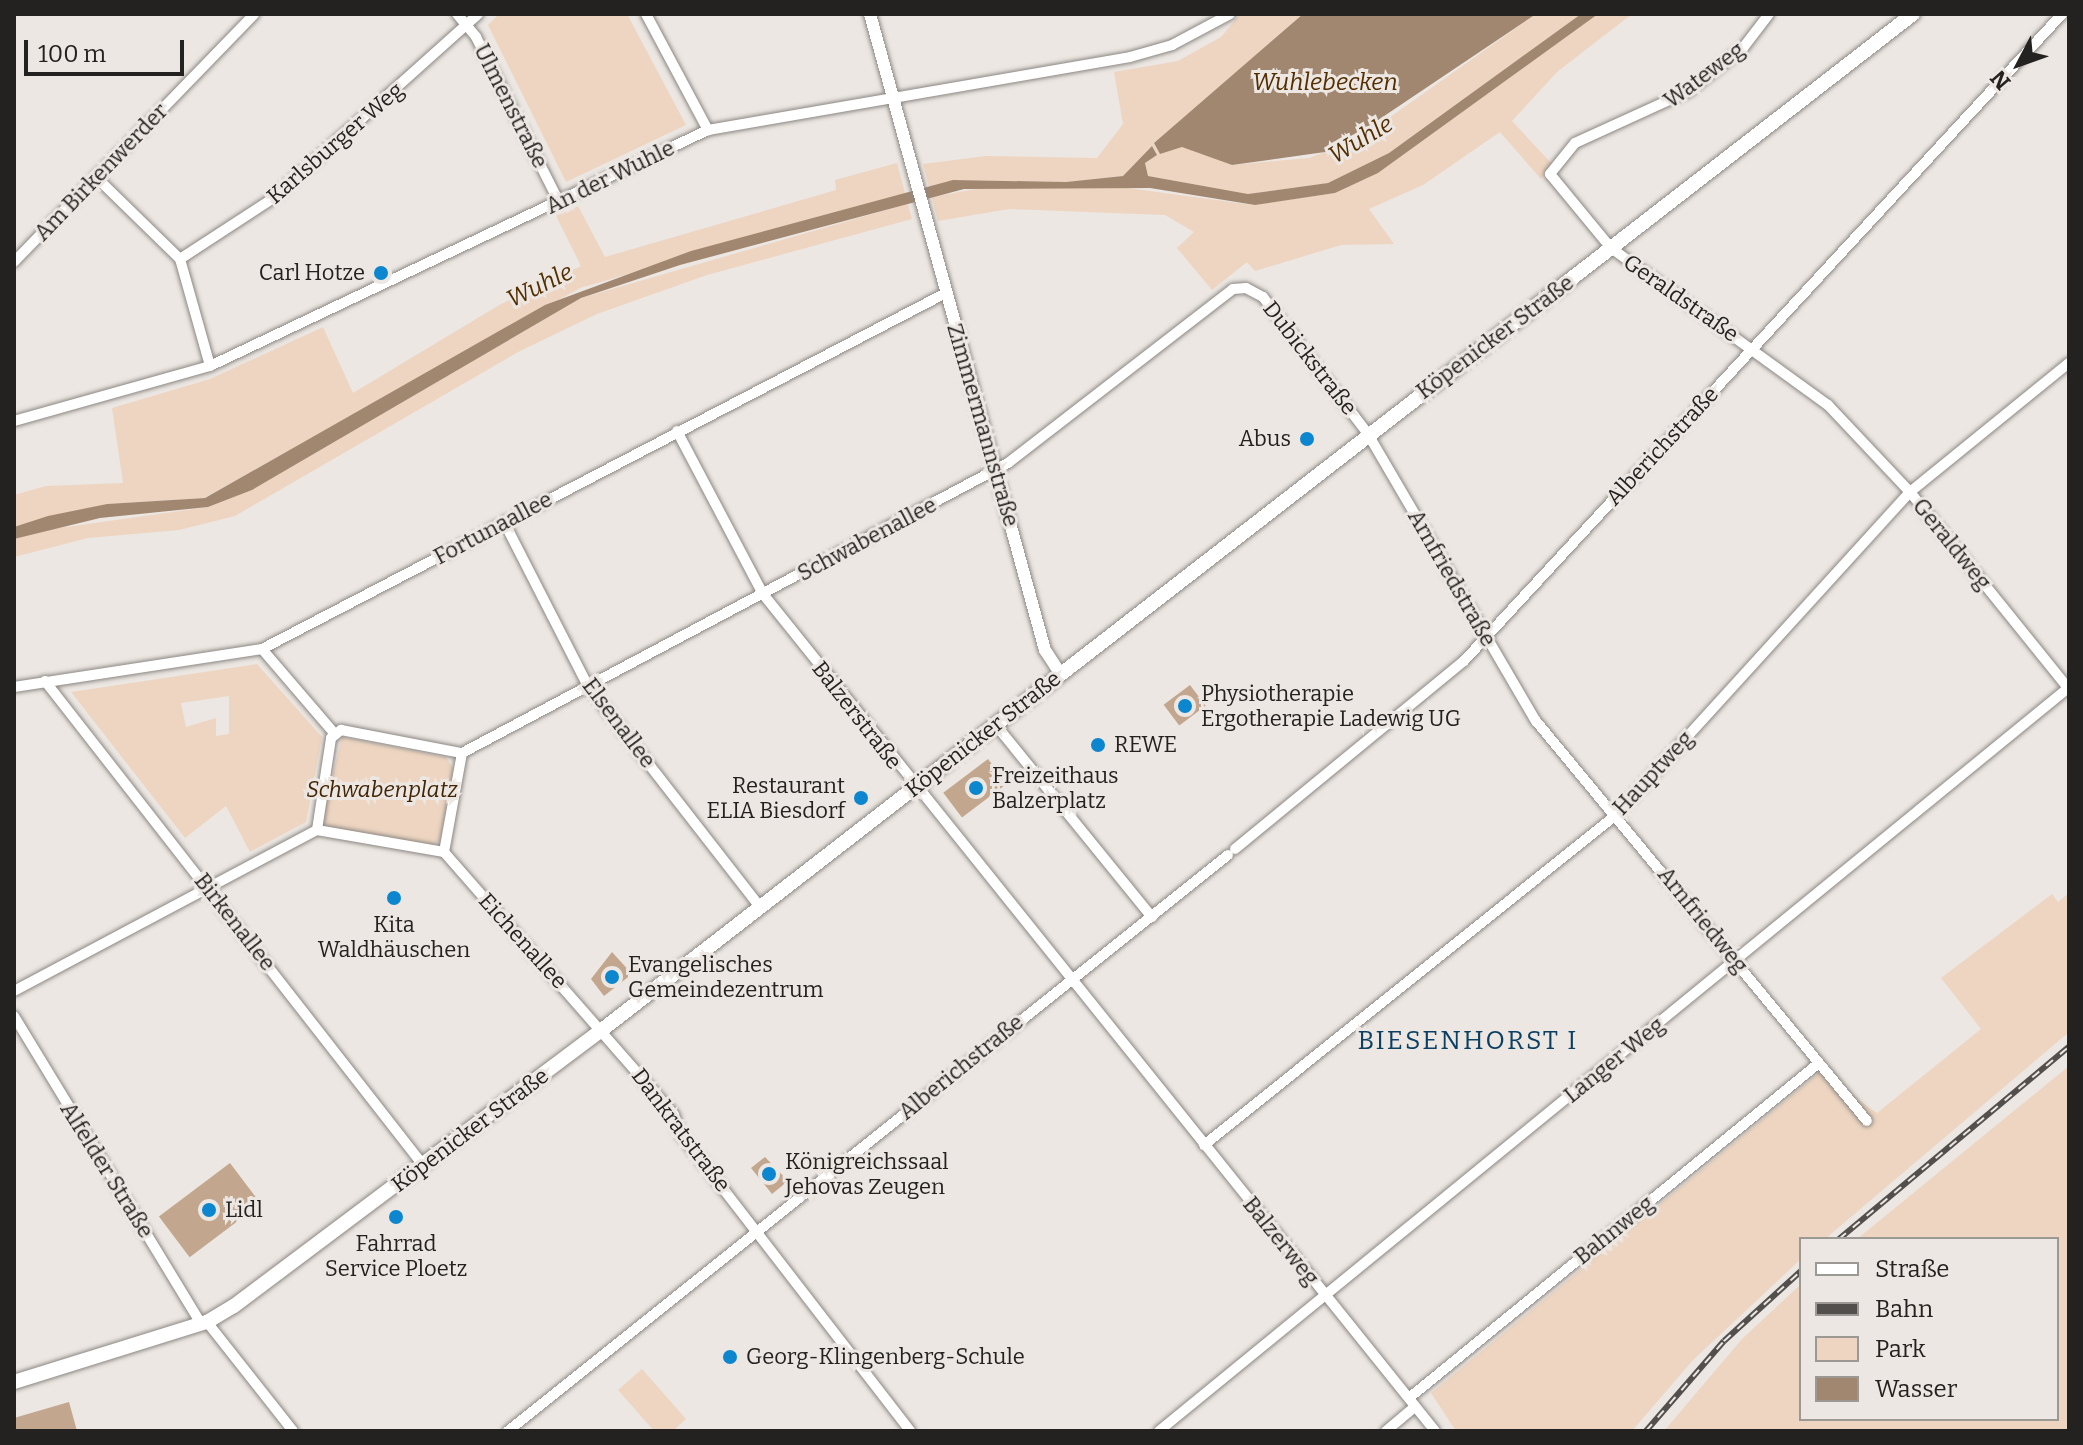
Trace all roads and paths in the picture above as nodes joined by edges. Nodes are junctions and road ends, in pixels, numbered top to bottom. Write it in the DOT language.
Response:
graph roads {
  1 [pos="254,14"];
  2 [pos="457,14"];
  3 [pos="478,14"];
  4 [pos="646,14"];
  5 [pos="870,14"];
  6 [pos="1230,14"];
  7 [pos="1769,14"];
  8 [pos="1913,14"];
  9 [pos="2062,14"];
  10 [pos="468,25"];
  11 [pos="891,98"];
  12 [pos="708,130"];
  13 [pos="1550,174"];
  14 [pos="96,177"];
  15 [pos="559,202"];
  16 [pos="1611,248"];
  17 [pos="180,259"];
  18 [pos="14,262"];
  19 [pos="1246,288"];
  20 [pos="946,293"];
  21 [pos="1752,348"];
  22 [pos="2069,363"];
  23 [pos="210,366"];
  24 [pos="1828,405"];
  25 [pos="14,421"];
  26 [pos="1364,429"];
  27 [pos="677,431"];
  28 [pos="996,470"];
  29 [pos="1910,492"];
  30 [pos="504,522"];
  31 [pos="763,594"];
  32 [pos="1486,635"];
  33 [pos="262,649"];
  34 [pos="1060,673"];
  35 [pos="2064,674"];
  36 [pos="45,681"];
  37 [pos="588,686"];
  38 [pos="14,687"];
  39 [pos="2068,688"];
  40 [pos="1536,721"];
  41 [pos="995,724"];
  42 [pos="334,733"];
  43 [pos="462,753"];
  44 [pos="915,786"];
  45 [pos="1616,815"];
  46 [pos="317,830"];
  47 [pos="444,852"];
  48 [pos="209,888"];
  49 [pos="760,907"];
  50 [pos="1152,917"];
  51 [pos="1736,960"];
  52 [pos="1069,981"];
  53 [pos="14,991"];
  54 [pos="14,1016"];
  55 [pos="603,1029"];
  56 [pos="1126,1052"];
  57 [pos="1819,1063"];
  58 [pos="1867,1121"];
  59 [pos="1204,1145"];
  60 [pos="423,1165"];
  61 [pos="758,1232"];
  62 [pos="1325,1296"];
  63 [pos="204,1323"];
  64 [pos="14,1380"];
  65 [pos="1412,1402"];
  66 [pos="293,1431"];
  67 [pos="508,1431"];
  68 [pos="910,1431"];
  69 [pos="1159,1431"];
  70 [pos="1386,1431"];
  71 [pos="1435,1431"];
  1 -- 14 [label="street, Am Birkenwerder"];
  2 -- 10 [label="street, Ulmenstraße"];
  3 -- 10 [label="street, Karlsburger Weg"];
  4 -- 12 [label="street"];
  5 -- 11 [label="street, Zimmermannstraße"];
  6 -- 11 [label="street, An der Wuhle"];
  7 -- 13 [label="street, Wateweg"];
  8 -- 16 [label="main road, Köpenicker Straße"];
  9 -- 21 [label="street, Alberichstraße"];
  10 -- 15 [label="street, Ulmenstraße"];
  10 -- 17 [label="street, Karlsburger Weg"];
  11 -- 12 [label="street, An der Wuhle"];
  11 -- 20 [label="street, Zimmermannstraße"];
  12 -- 15 [label="street, An der Wuhle"];
  13 -- 16 [label="street, Geraldstraße"];
  14 -- 17 [label="street"];
  14 -- 18 [label="street, Am Birkenwerder"];
  15 -- 23 [label="street, An der Wuhle"];
  16 -- 21 [label="street, Geraldstraße"];
  16 -- 26 [label="main road, Köpenicker Straße"];
  17 -- 23 [label="street"];
  19 -- 26 [label="street, Dubickstraße"];
  19 -- 28 [label="street, Schwabenallee"];
  20 -- 27 [label="street, Fortunaallee"];
  20 -- 28 [label="street, Zimmermannstraße"];
  21 -- 24 [label="street, Geraldstraße"];
  21 -- 32 [label="street, Alberichstraße"];
  22 -- 29 [label="street, Hauptweg"];
  23 -- 25 [label="street, An der Wuhle"];
  24 -- 29 [label="street, Geraldweg"];
  26 -- 32 [label="street, Arnfriedstraße"];
  26 -- 34 [label="main road, Köpenicker Straße"];
  27 -- 30 [label="street, Fortunaallee"];
  27 -- 31 [label="street, Balzerstraße"];
  28 -- 31 [label="street, Schwabenallee"];
  28 -- 34 [label="street, Zimmermannstraße"];
  29 -- 35 [label="street, Geraldweg"];
  29 -- 45 [label="street, Hauptweg"];
  30 -- 33 [label="street, Fortunaallee"];
  30 -- 37 [label="street, Elsenallee"];
  31 -- 37 [label="street, Schwabenallee"];
  31 -- 44 [label="street, Balzerstraße"];
  32 -- 40 [label="street, Arnfriedstraße"];
  32 -- 50 [label="street, Alberichstraße"];
  33 -- 36 [label="street, Fortunaallee"];
  33 -- 42 [label="street"];
  34 -- 41 [label="main road, Köpenicker Straße"];
  35 -- 39 [label="street, Geraldweg"];
  36 -- 38 [label="street, Fortunaallee"];
  36 -- 48 [label="street, Birkenallee"];
  37 -- 43 [label="street, Schwabenallee"];
  37 -- 49 [label="street, Elsenallee"];
  39 -- 51 [label="street, Langer Weg"];
  40 -- 45 [label="street, Arnfriedweg"];
  41 -- 44 [label="main road, Köpenicker Straße"];
  41 -- 50 [label="street"];
  42 -- 43 [label="street"];
  42 -- 46 [label="street"];
  43 -- 47 [label="street"];
  44 -- 49 [label="main road, Köpenicker Straße"];
  44 -- 52 [label="street, Balzerstraße"];
  45 -- 51 [label="street, Arnfriedweg"];
  45 -- 59 [label="street, Hauptweg"];
  46 -- 47 [label="street"];
  46 -- 48 [label="street"];
  47 -- 55 [label="street, Eichenallee"];
  48 -- 53 [label="street"];
  48 -- 60 [label="street, Birkenallee"];
  49 -- 55 [label="main road, Köpenicker Straße"];
  50 -- 52 [label="street, Alberichstraße"];
  51 -- 57 [label="street, Arnfriedweg"];
  51 -- 62 [label="street, Langer Weg"];
  52 -- 56 [label="street, Balzerstraße"];
  52 -- 61 [label="street, Alberichstraße"];
  54 -- 63 [label="street, Alfelder Straße"];
  55 -- 60 [label="main road, Köpenicker Straße"];
  55 -- 61 [label="street, Dankratstraße"];
  56 -- 59 [label="street, Balzerweg"];
  57 -- 58 [label="street, Arnfriedweg"];
  57 -- 65 [label="street, Bahnweg"];
  59 -- 62 [label="street, Balzerweg"];
  60 -- 63 [label="main road, Köpenicker Straße"];
  61 -- 67 [label="street, Alberichstraße"];
  61 -- 68 [label="street, Dankratstraße"];
  62 -- 65 [label="street, Balzerweg"];
  62 -- 69 [label="street, Langer Weg"];
  63 -- 64 [label="main road, Köpenicker Straße"];
  63 -- 66 [label="street, Alfelder Straße"];
  65 -- 70 [label="street, Bahnweg"];
  65 -- 71 [label="street, Balzerweg"];
}
